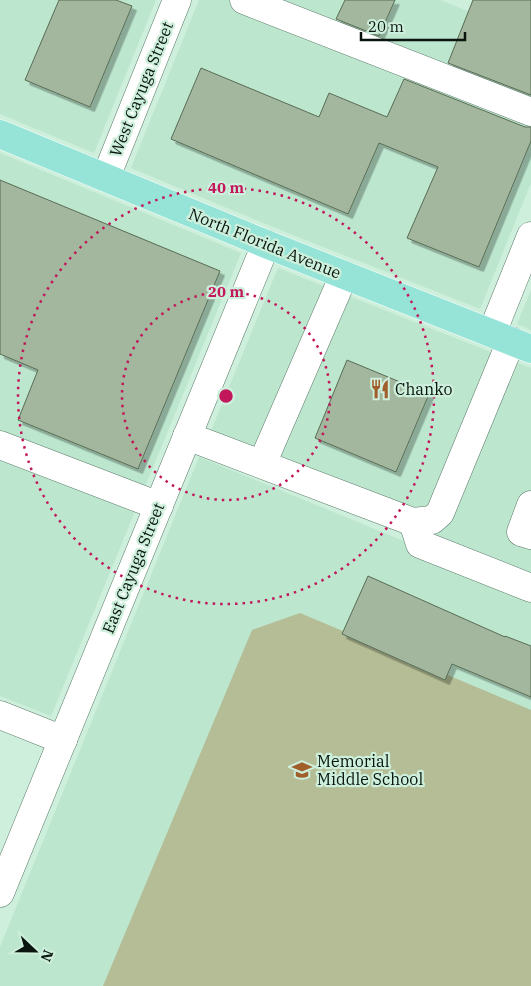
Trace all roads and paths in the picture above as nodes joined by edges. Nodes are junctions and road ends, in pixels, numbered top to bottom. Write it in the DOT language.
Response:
graph roads {
  1 [pos="177,0"];
  2 [pos="244,0"];
  3 [pos="531,112"];
  4 [pos="0,134"];
  5 [pos="106,178"];
  6 [pos="531,236"];
  7 [pos="266,244"];
  8 [pos="344,275"];
  9 [pos="511,341"];
  10 [pos="187,436"];
  11 [pos="0,445"];
  12 [pos="262,464"];
  13 [pos="531,505"];
  14 [pos="159,506"];
  15 [pos="413,522"];
  16 [pos="531,536"];
  17 [pos="531,588"];
  18 [pos="0,715"];
  19 [pos="63,740"];
  20 [pos="0,893"];
  1 -- 5 [label="street, West Cayuga Street"];
  2 -- 3 [label="street"];
  4 -- 5 [label="main road, North Florida Avenue"];
  5 -- 7 [label="main road, North Florida Avenue"];
  6 -- 9 [label="street"];
  7 -- 8 [label="main road, North Florida Avenue"];
  7 -- 10 [label="street, East Cayuga Street"];
  8 -- 9 [label="main road, North Florida Avenue"];
  8 -- 12 [label="street"];
  9 -- 15 [label="street"];
  10 -- 12 [label="street"];
  10 -- 14 [label="street, East Cayuga Street"];
  11 -- 14 [label="street"];
  12 -- 15 [label="street"];
  13 -- 16 [label="street"];
  14 -- 19 [label="street, East Cayuga Street"];
  15 -- 17 [label="street"];
  18 -- 19 [label="street"];
  19 -- 20 [label="street, East Cayuga Street"];
}
